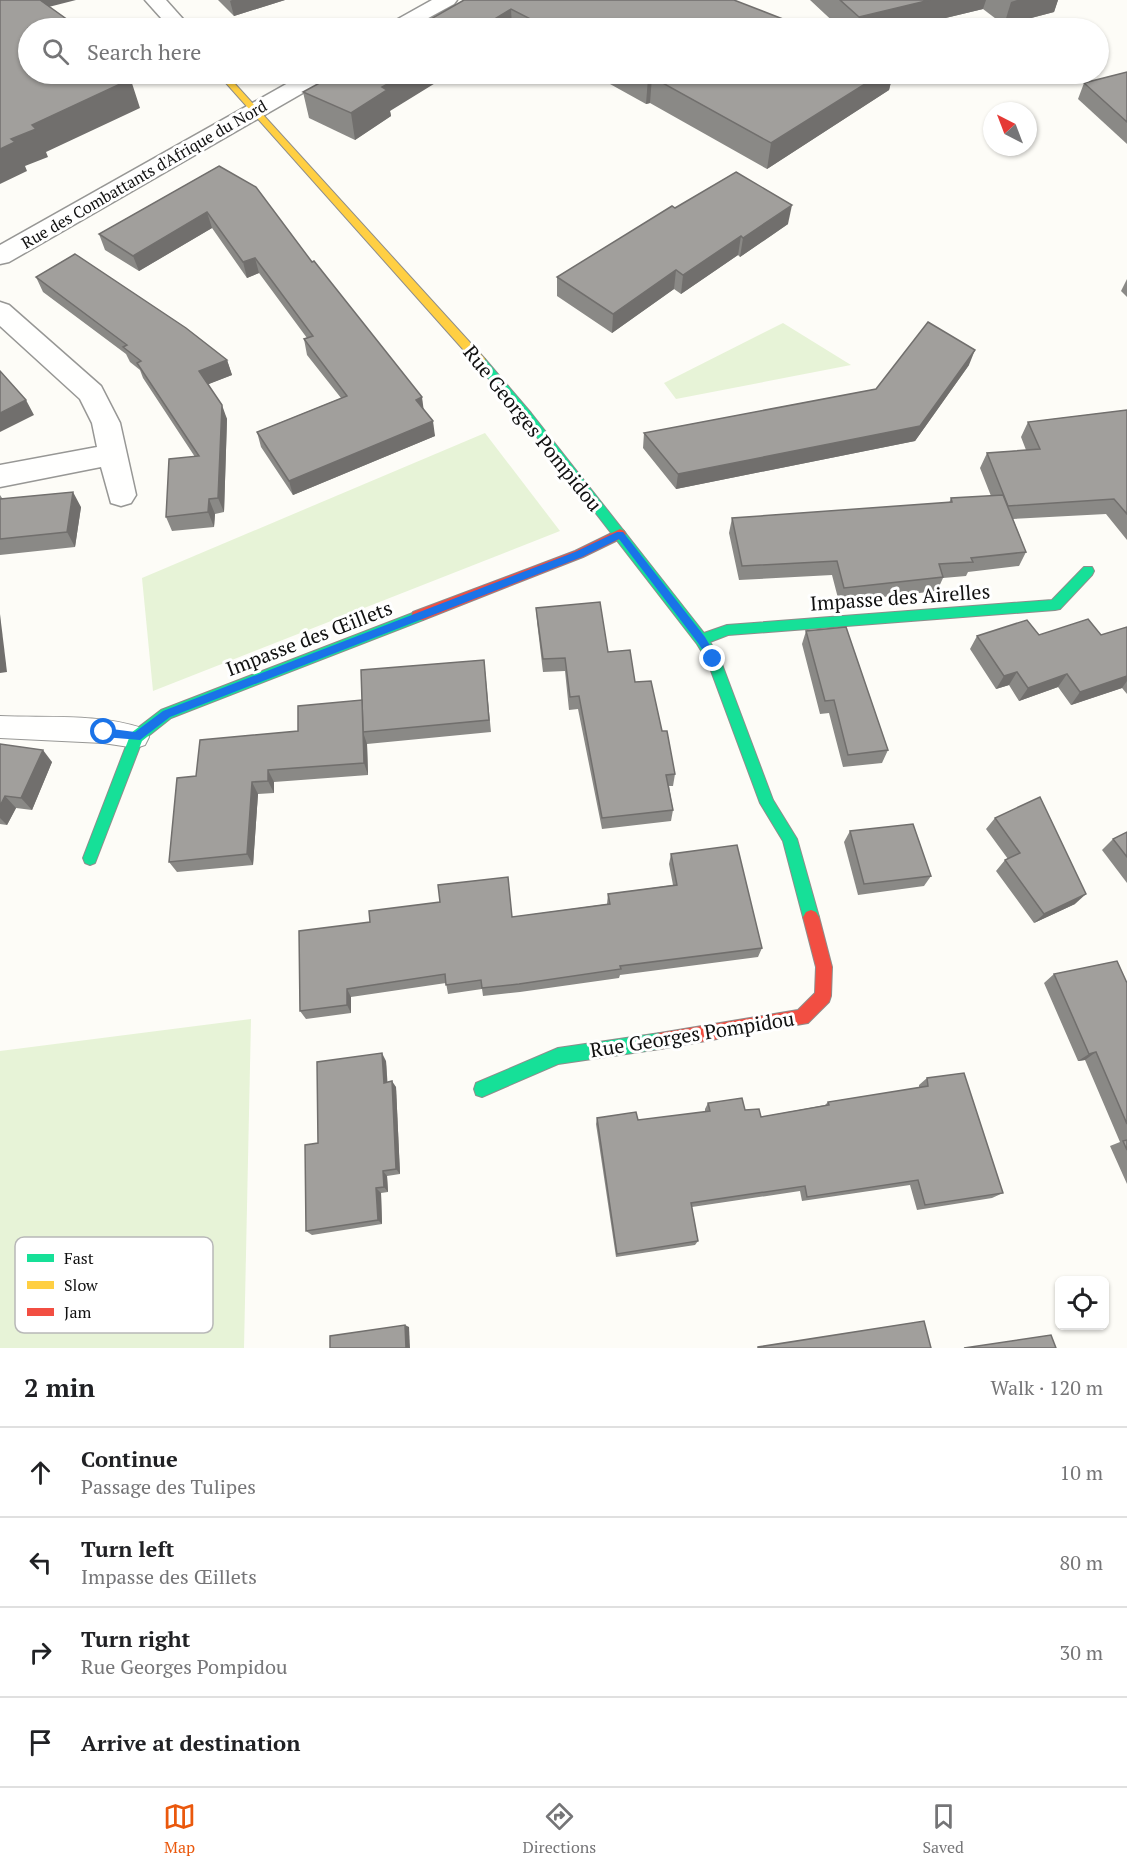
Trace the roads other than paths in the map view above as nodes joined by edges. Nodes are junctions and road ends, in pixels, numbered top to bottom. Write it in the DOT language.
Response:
graph roads {
  1 [pos="155,0"];
  2 [pos="447,0"];
  3 [pos="172,18"];
  4 [pos="414,18"];
  5 [pos="231,84"];
  6 [pos="301,84"];
  7 [pos="255,110"];
  8 [pos="0,256"];
  9 [pos="0,311"];
  10 [pos="113,454"];
  11 [pos="0,476"];
  12 [pos="121,495"];
  13 [pos="620,534"];
  14 [pos="1088,571"];
  15 [pos="702,640"];
  16 [pos="0,727"];
  17 [pos="136,737"];
  18 [pos="90,858"];
  19 [pos="482,1089"];
  1 -- 3 [label="street"];
  2 -- 4 [label="street"];
  5 -- 7 [label="street, Rue Georges Pompidou"];
  6 -- 7 [label="street, Rue des Combattants d'Afrique du Nord"];
  7 -- 8 [label="street, Rue des Combattants d'Afrique du Nord"];
  7 -- 13 [label="street, Rue Georges Pompidou"];
  9 -- 10 [label="street"];
  10 -- 11 [label="street"];
  10 -- 12 [label="street"];
  13 -- 15 [label="street, Rue Georges Pompidou"];
  13 -- 17 [label="street, Impasse des Œillets"];
  14 -- 15 [label="street, Impasse des Airelles"];
  15 -- 19 [label="street, Rue Georges Pompidou"];
  16 -- 17 [label="lane"];
  17 -- 18 [label="street"];
}
